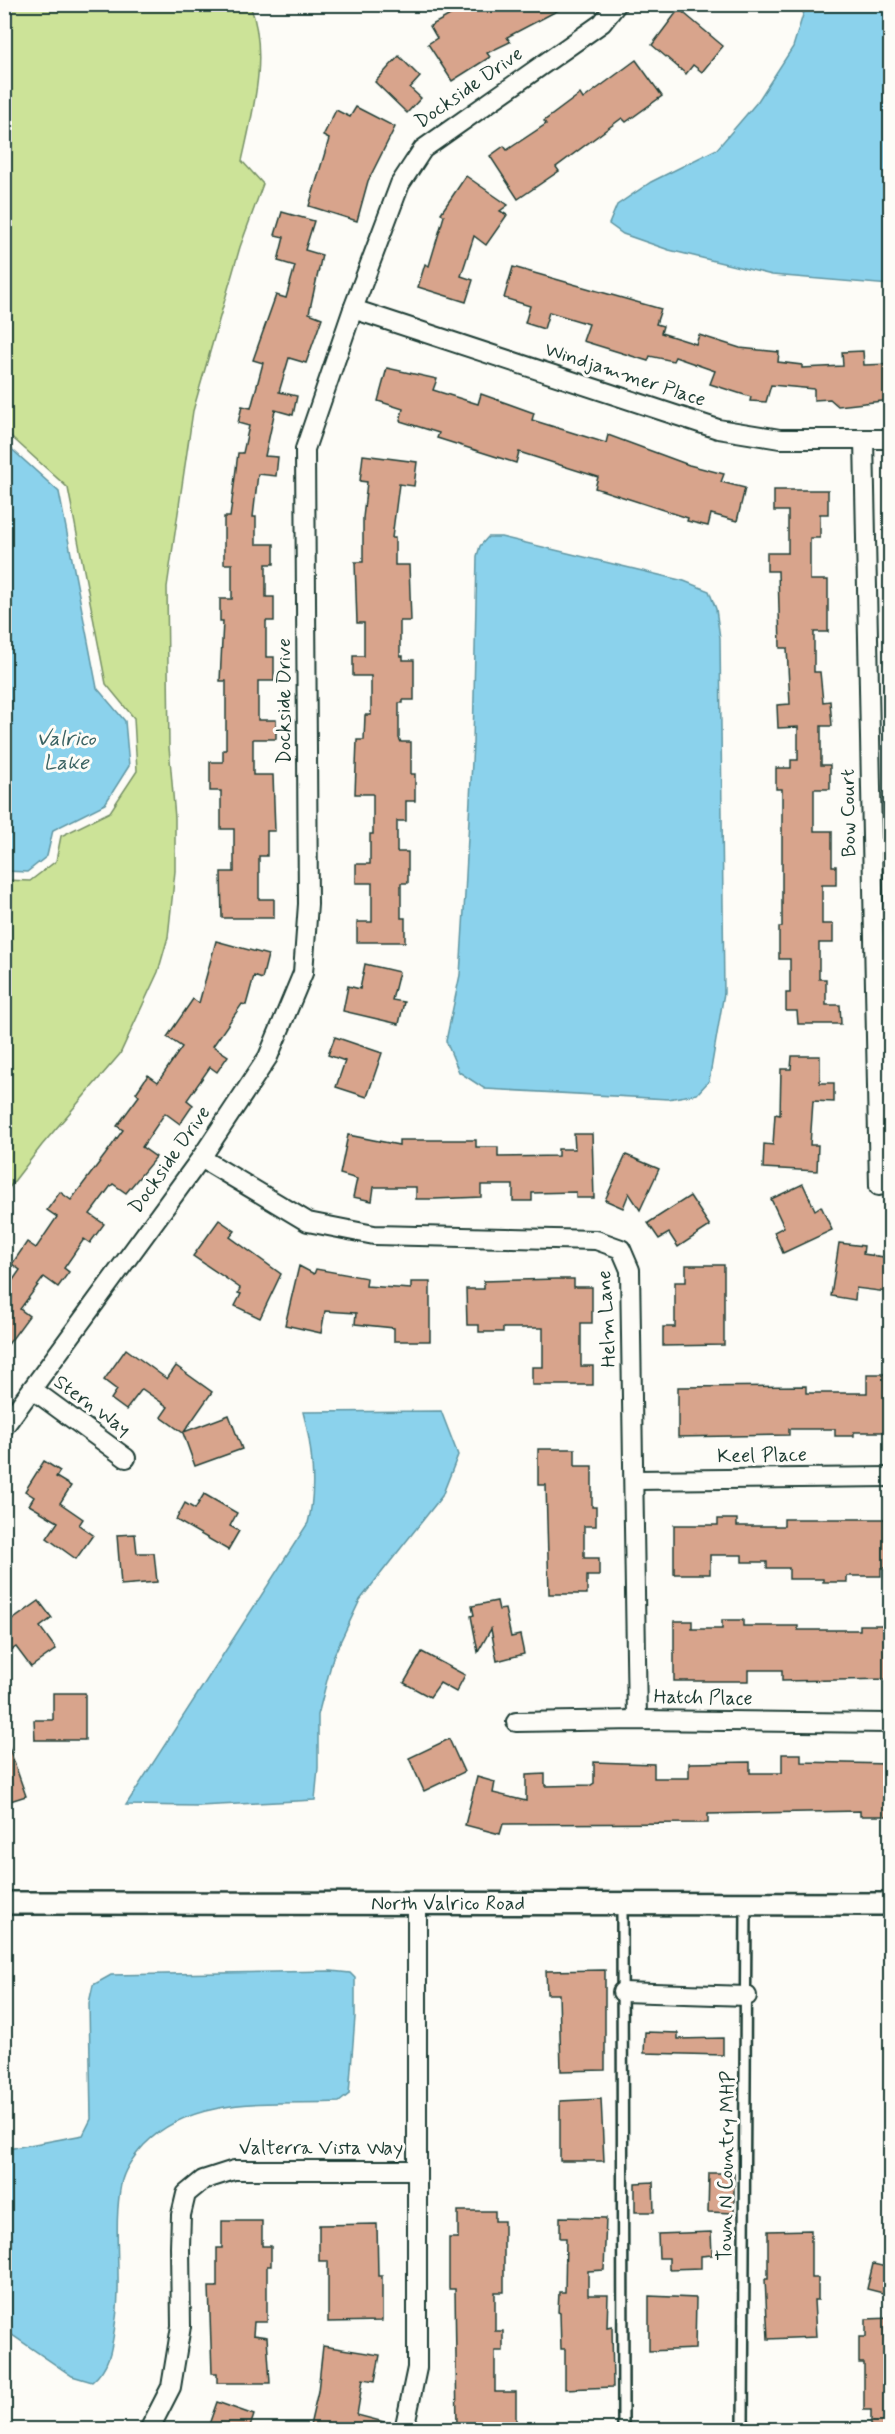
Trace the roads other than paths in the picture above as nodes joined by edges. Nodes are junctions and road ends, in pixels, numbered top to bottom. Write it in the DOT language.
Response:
graph roads {
  1 [pos="617,4"];
  2 [pos="353,309"];
  3 [pos="864,439"];
  4 [pos="891,439"];
  5 [pos="201,1158"];
  6 [pos="879,1186"];
  7 [pos="32,1389"];
  8 [pos="4,1427"];
  9 [pos="126,1458"];
  10 [pos="891,1477"];
  11 [pos="635,1480"];
  12 [pos="637,1720"];
  13 [pos="516,1722"];
  14 [pos="891,1723"];
  15 [pos="622,1902"];
  16 [pos="746,1902"];
  17 [pos="4,1903"];
  18 [pos="417,1903"];
  19 [pos="891,1904"];
  20 [pos="622,1992"];
  21 [pos="747,1996"];
  22 [pos="417,2170"];
  23 [pos="149,2430"];
  24 [pos="404,2430"];
  25 [pos="623,2430"];
  26 [pos="743,2430"];
  1 -- 2 [label="street, Dockside Drive"];
  2 -- 3 [label="street, Windjammer Place"];
  2 -- 5 [label="street, Dockside Drive"];
  3 -- 4 [label="street, Windjammer Place"];
  3 -- 6 [label="street, Bow Court"];
  5 -- 7 [label="street, Dockside Drive"];
  5 -- 11 [label="street, Helm Lane"];
  7 -- 8 [label="street, Dockside Drive"];
  7 -- 9 [label="street, Stern Way"];
  10 -- 11 [label="street, Keel Place"];
  11 -- 12 [label="street, Helm Lane"];
  12 -- 13 [label="street, Hatch Place"];
  12 -- 14 [label="street, Hatch Place"];
  15 -- 16 [label="street, North Valrico Road"];
  15 -- 18 [label="street, North Valrico Road"];
  15 -- 20 [label="lane"];
  16 -- 19 [label="street, North Valrico Road"];
  16 -- 21 [label="lane, Town N Country MHP"];
  17 -- 18 [label="street, North Valrico Road"];
  18 -- 22 [label="street, Valterra Vista Way"];
  20 -- 21 [label="street"];
  20 -- 25 [label="lane"];
  21 -- 26 [label="lane, Town N Country MHP"];
  22 -- 23 [label="street, Valterra Vista Way"];
  22 -- 24 [label="street, Valterra Vista Way"];
}
